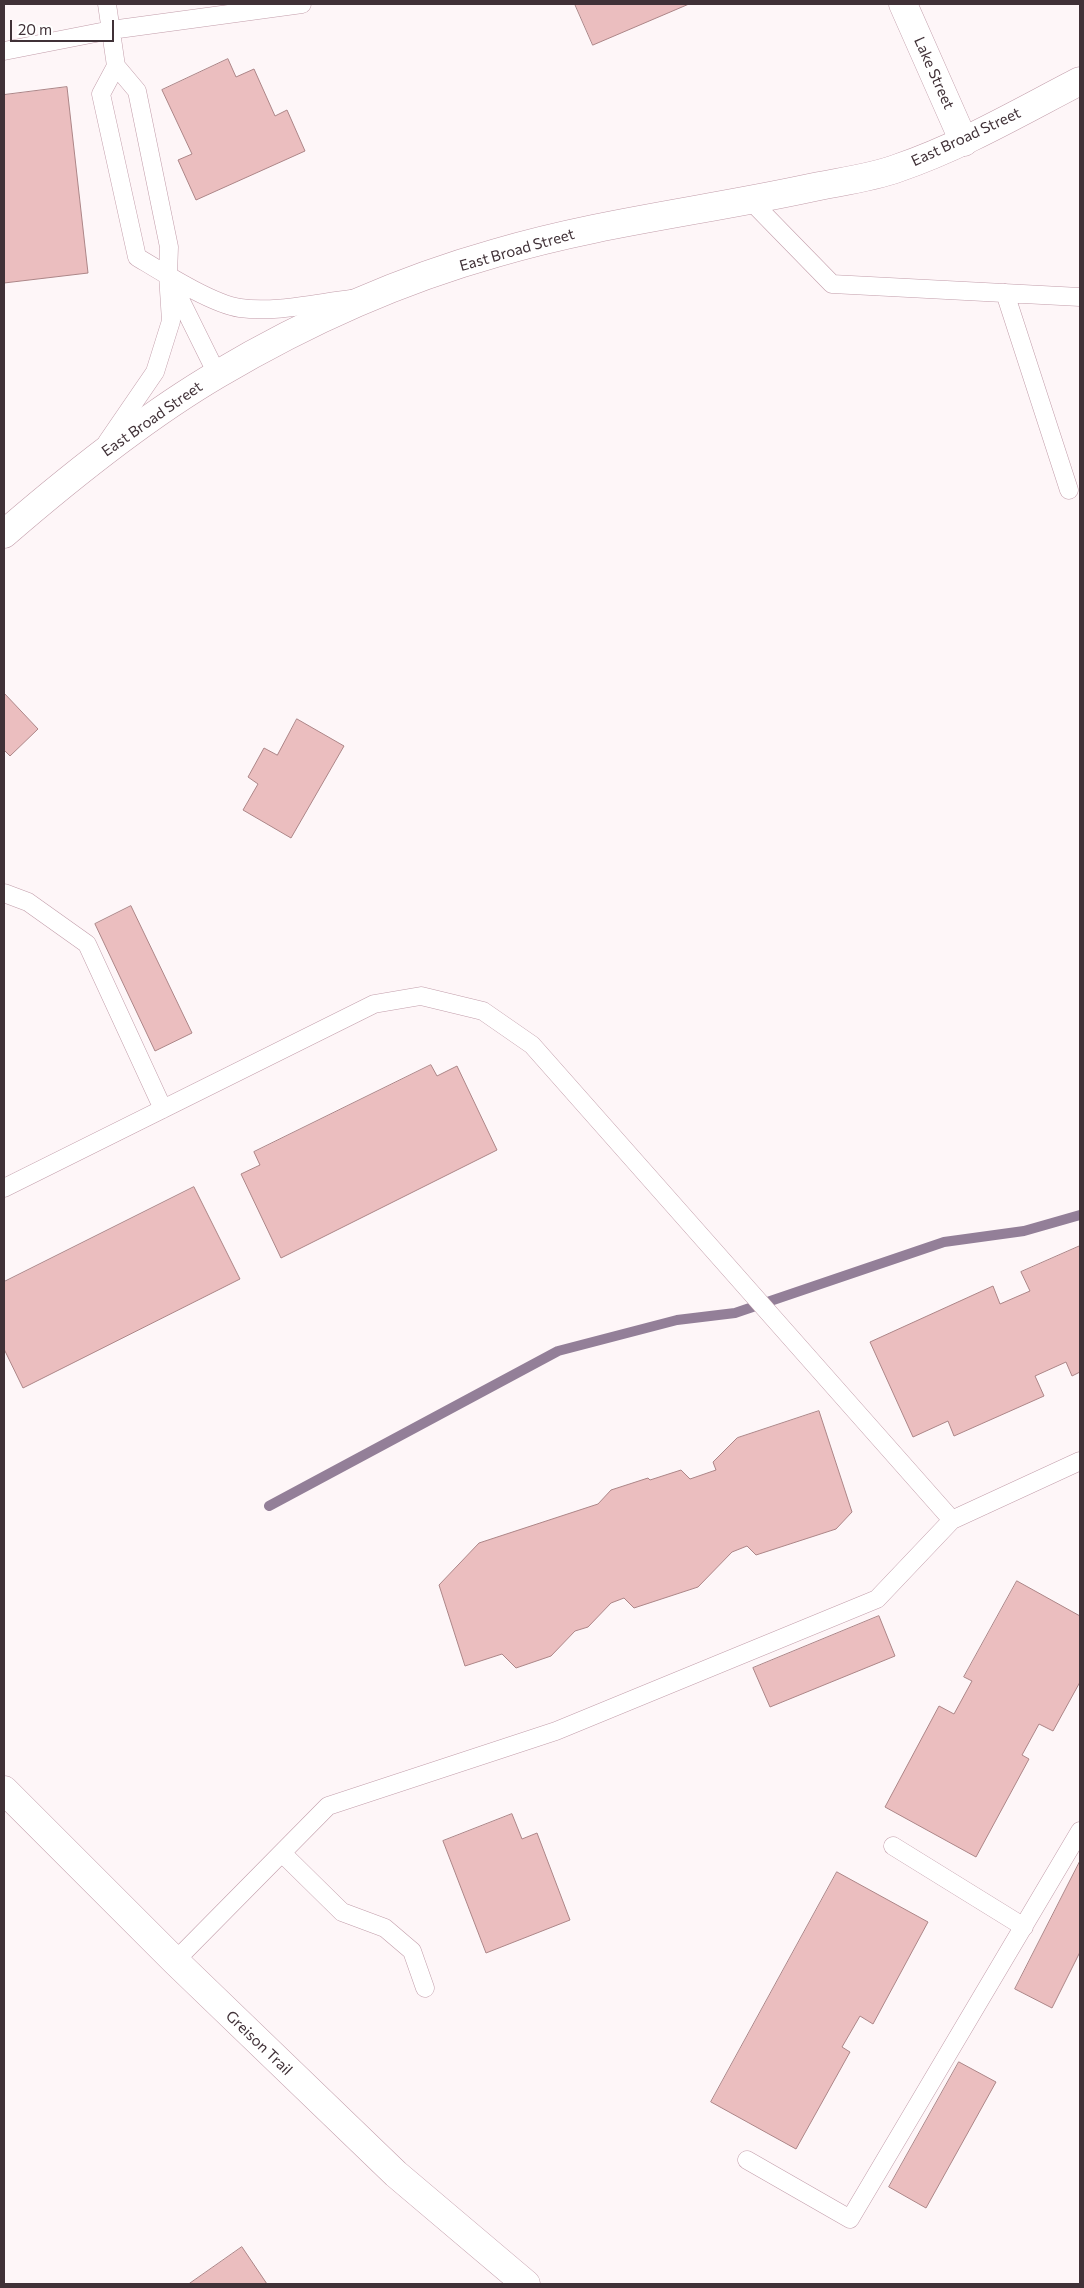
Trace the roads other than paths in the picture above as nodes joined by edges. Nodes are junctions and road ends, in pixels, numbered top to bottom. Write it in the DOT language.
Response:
graph roads {
  1 [pos="107,4"];
  2 [pos="302,4"];
  3 [pos="903,4"];
  4 [pos="111,30"];
  5 [pos="4,52"];
  6 [pos="116,66"];
  7 [pos="1080,81"];
  8 [pos="964,142"];
  9 [pos="751,201"];
  10 [pos="168,275"];
  11 [pos="1005,292"];
  12 [pos="370,296"];
  13 [pos="1080,297"];
  14 [pos="217,374"];
  15 [pos="94,460"];
  16 [pos="1069,490"];
  17 [pos="4,534"];
  18 [pos="4,893"];
  19 [pos="163,1109"];
  20 [pos="4,1188"];
  21 [pos="1080,1462"];
  22 [pos="952,1520"];
  23 [pos="4,1790"];
  24 [pos="1080,1831"];
  25 [pos="893,1846"];
  26 [pos="282,1853"];
  27 [pos="1024,1927"];
  28 [pos="175,1961"];
  29 [pos="425,1988"];
  30 [pos="747,2160"];
  31 [pos="526,2284"];
  1 -- 4 [label="lane"];
  2 -- 4 [label="lane"];
  3 -- 8 [label="street, Lake Street"];
  4 -- 5 [label="lane"];
  4 -- 6 [label="lane"];
  6 -- 10 [label="lane"];
  6 -- 10 [label="lane"];
  7 -- 8 [label="street, East Broad Street"];
  8 -- 9 [label="street, East Broad Street"];
  9 -- 11 [label="lane"];
  9 -- 12 [label="street, East Broad Street"];
  10 -- 12 [label="lane"];
  10 -- 14 [label="lane"];
  10 -- 15 [label="lane"];
  11 -- 13 [label="lane"];
  11 -- 16 [label="lane"];
  12 -- 14 [label="street, East Broad Street"];
  14 -- 15 [label="street, East Broad Street"];
  15 -- 17 [label="street, East Broad Street"];
  18 -- 19 [label="lane"];
  19 -- 20 [label="lane"];
  19 -- 22 [label="lane"];
  21 -- 22 [label="lane"];
  22 -- 26 [label="lane"];
  23 -- 28 [label="street, Greison Trail"];
  24 -- 27 [label="lane"];
  25 -- 27 [label="lane"];
  26 -- 28 [label="lane"];
  26 -- 29 [label="lane"];
  27 -- 30 [label="lane"];
  28 -- 31 [label="street, Greison Trail"];
}
